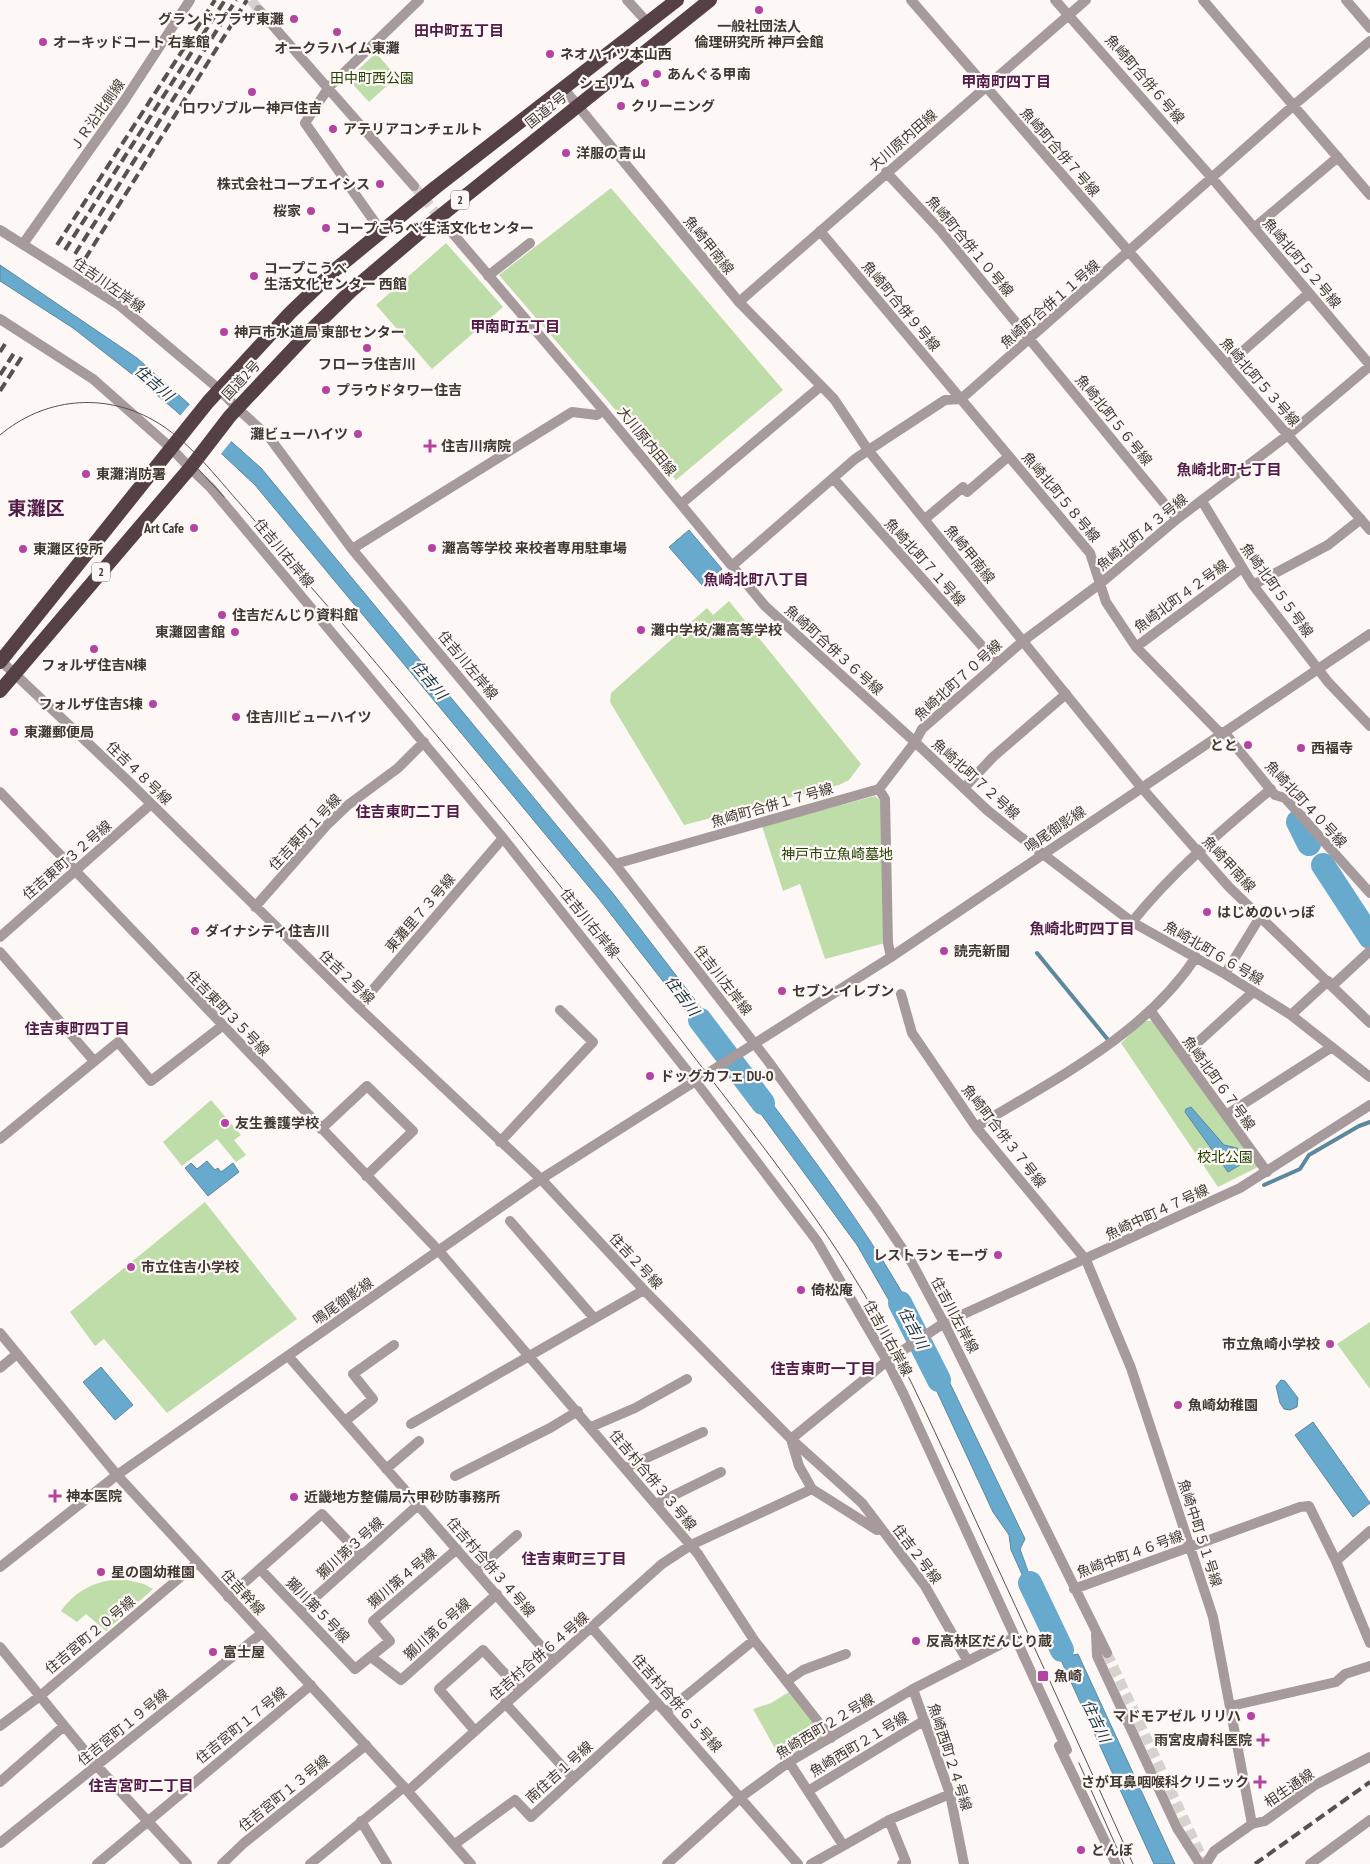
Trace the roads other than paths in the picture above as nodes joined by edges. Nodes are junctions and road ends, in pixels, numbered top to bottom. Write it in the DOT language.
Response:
graph roads {
  1 [pos="190,0"];
  2 [pos="419,0"];
  3 [pos="627,0"];
  4 [pos="677,0"];
  5 [pos="710,0"];
  6 [pos="1055,0"];
  7 [pos="1086,0"];
  8 [pos="1203,0"];
  9 [pos="1346,0"];
  10 [pos="914,1"];
  11 [pos="260,10"];
  12 [pos="1069,14"];
  13 [pos="648,23"];
  14 [pos="1370,28"];
  15 [pos="1370,41"];
  16 [pos="329,87"];
  17 [pos="985,87"];
  18 [pos="564,89"];
  19 [pos="578,105"];
  20 [pos="1294,105"];
  21 [pos="1338,157"];
  22 [pos="886,172"];
  23 [pos="1212,178"];
  24 [pos="414,186"];
  25 [pos="1370,195"];
  26 [pos="1254,228"];
  27 [pos="449,229"];
  28 [pos="0,230"];
  29 [pos="382,231"];
  30 [pos="820,231"];
  31 [pos="530,243"];
  32 [pos="23,244"];
  33 [pos="1128,253"];
  34 [pos="488,276"];
  35 [pos="1309,293"];
  36 [pos="739,302"];
  37 [pos="0,319"];
  38 [pos="1031,339"];
  39 [pos="1227,365"];
  40 [pos="1370,366"];
  41 [pos="822,386"];
  42 [pos="220,390"];
  43 [pos="961,399"];
  44 [pos="237,408"];
  45 [pos="603,410"];
  46 [pos="1288,435"];
  47 [pos="171,448"];
  48 [pos="868,450"];
  49 [pos="1010,456"];
  50 [pos="190,468"];
  51 [pos="833,478"];
  52 [pos="1202,501"];
  53 [pos="681,504"];
  54 [pos="924,519"];
  55 [pos="1177,519"];
  56 [pos="1361,519"];
  57 [pos="1370,530"];
  58 [pos="352,549"];
  59 [pos="733,565"];
  60 [pos="1242,568"];
  61 [pos="1101,583"];
  62 [pos="1253,585"];
  63 [pos="1370,634"];
  64 [pos="1023,641"];
  65 [pos="1136,646"];
  66 [pos="0,662"];
  67 [pos="997,664"];
  68 [pos="1318,668"];
  69 [pos="14,673"];
  70 [pos="0,691"];
  71 [pos="1066,694"];
  72 [pos="1370,726"];
  73 [pos="1222,733"];
  74 [pos="424,742"];
  75 [pos="915,742"];
  76 [pos="1141,787"];
  77 [pos="964,788"];
  78 [pos="879,789"];
  79 [pos="1271,790"];
  80 [pos="0,792"];
  81 [pos="151,804"];
  82 [pos="503,838"];
  83 [pos="1197,851"];
  84 [pos="1042,854"];
  85 [pos="616,864"];
  86 [pos="75,872"];
  87 [pos="1370,893"];
  88 [pos="255,907"];
  89 [pos="1260,917"];
  90 [pos="1132,922"];
  91 [pos="0,937"];
  92 [pos="1370,951"];
  93 [pos="0,952"];
  94 [pos="891,957"];
  95 [pos="1196,957"];
  96 [pos="1225,974"];
  97 [pos="1330,983"];
  98 [pos="1252,992"];
  99 [pos="901,994"];
  100 [pos="358,1007"];
  101 [pos="560,1010"];
  102 [pos="1150,1010"];
  103 [pos="1291,1015"];
  104 [pos="1370,1024"];
  105 [pos="222,1026"];
  106 [pos="755,1045"];
  107 [pos="1332,1047"];
  108 [pos="1183,1056"];
  109 [pos="94,1061"];
  110 [pos="1370,1077"];
  111 [pos="696,1082"];
  112 [pos="1370,1105"];
  113 [pos="1226,1115"];
  114 [pos="976,1127"];
  115 [pos="321,1129"];
  116 [pos="0,1139"];
  117 [pos="500,1142"];
  118 [pos="1267,1172"];
  119 [pos="366,1176"];
  120 [pos="541,1179"];
  121 [pos="510,1221"];
  122 [pos="439,1251"];
  123 [pos="1086,1260"];
  124 [pos="644,1290"];
  125 [pos="594,1318"];
  126 [pos="944,1323"];
  127 [pos="0,1333"];
  128 [pos="394,1345"];
  129 [pos="17,1354"];
  130 [pos="530,1355"];
  131 [pos="289,1357"];
  132 [pos="887,1361"];
  133 [pos="0,1368"];
  134 [pos="687,1378"];
  135 [pos="578,1411"];
  136 [pos="345,1421"];
  137 [pos="411,1424"];
  138 [pos="591,1427"];
  139 [pos="703,1432"];
  140 [pos="791,1439"];
  141 [pos="420,1441"];
  142 [pos="626,1468"];
  143 [pos="386,1469"];
  144 [pos="721,1472"];
  145 [pos="117,1475"];
  146 [pos="455,1476"];
  147 [pos="812,1490"];
  148 [pos="656,1504"];
  149 [pos="418,1505"];
  150 [pos="1370,1531"];
  151 [pos="883,1533"];
  152 [pos="517,1535"];
  153 [pos="691,1545"];
  154 [pos="1190,1546"];
  155 [pos="457,1549"];
  156 [pos="362,1556"];
  157 [pos="1336,1560"];
  158 [pos="197,1563"];
  159 [pos="0,1567"];
  160 [pos="260,1569"];
  161 [pos="476,1571"];
  162 [pos="1074,1589"];
  163 [pos="496,1594"];
  164 [pos="228,1597"];
  165 [pos="300,1611"];
  166 [pos="592,1628"];
  167 [pos="1096,1631"];
  168 [pos="262,1632"];
  169 [pos="1015,1637"];
  170 [pos="754,1640"];
  171 [pos="1370,1643"];
  172 [pos="0,1647"];
  173 [pos="1021,1650"];
  174 [pos="1107,1653"];
  175 [pos="846,1654"];
  176 [pos="371,1657"];
  177 [pos="554,1660"];
  178 [pos="967,1660"];
  179 [pos="1370,1666"];
  180 [pos="356,1670"];
  181 [pos="787,1682"];
  182 [pos="311,1685"];
  183 [pos="913,1688"];
  184 [pos="520,1690"];
  185 [pos="40,1696"];
  186 [pos="657,1702"];
  187 [pos="505,1703"];
  188 [pos="1231,1706"];
  189 [pos="666,1712"];
  190 [pos="925,1720"];
  191 [pos="0,1726"];
  192 [pos="64,1726"];
  193 [pos="474,1731"];
  194 [pos="831,1738"];
  195 [pos="366,1745"];
  196 [pos="1066,1750"];
  197 [pos="1370,1757"];
  198 [pos="789,1762"];
  199 [pos="97,1766"];
  200 [pos="573,1778"];
  201 [pos="0,1782"];
  202 [pos="406,1789"];
  203 [pos="808,1791"];
  204 [pos="950,1794"];
  205 [pos="741,1797"];
  206 [pos="148,1820"];
  207 [pos="889,1820"];
  208 [pos="1370,1820"];
  209 [pos="361,1821"];
  210 [pos="1252,1824"];
  211 [pos="0,1843"];
  212 [pos="454,1844"];
  213 [pos="843,1845"];
  214 [pos="1114,1863"];
  215 [pos="96,1864"];
  216 [pos="187,1864"];
  217 [pos="222,1864"];
  218 [pos="310,1864"];
  219 [pos="387,1864"];
  220 [pos="471,1864"];
  221 [pos="667,1864"];
  222 [pos="798,1864"];
  223 [pos="811,1864"];
  224 [pos="902,1864"];
  225 [pos="964,1864"];
  226 [pos="1200,1864"];
  227 [pos="1206,1864"];
  228 [pos="1310,1864"];
  1 -- 32 [label="street, ＪＲ沿北側線"];
  2 -- 16 [label="street"];
  3 -- 13 [label="street"];
  4 -- 13 [label="highway, 国道2号 / 2"];
  5 -- 19 [label="highway, 国道2号 / 2"];
  6 -- 12 [label="street, 魚崎町合併６号線"];
  7 -- 12 [label="street, 大川原内田線"];
  8 -- 20 [label="street"];
  9 -- 14 [label="street"];
  10 -- 17 [label="street, 魚崎町合併７号線"];
  11 -- 16 [label="street"];
  12 -- 17 [label="street, 大川原内田線"];
  12 -- 23 [label="street, 魚崎町合併６号線"];
  13 -- 18 [label="highway, 国道2号 / 2"];
  15 -- 20 [label="street, 魚崎町合併１１号線"];
  16 -- 24 [label="street"];
  16 -- 29 [label="street"];
  17 -- 22 [label="street, 大川原内田線"];
  17 -- 33 [label="street, 魚崎町合併７号線"];
  18 -- 19 [label="street, 魚崎甲南線"];
  18 -- 29 [label="highway, 国道2号 / 2"];
  19 -- 36 [label="street, 魚崎甲南線"];
  19 -- 44 [label="highway, 国道2号 / 2"];
  20 -- 21 [label="street"];
  20 -- 23 [label="street, 魚崎町合併１１号線"];
  21 -- 25 [label="street"];
  21 -- 26 [label="street"];
  22 -- 30 [label="street, 大川原内田線"];
  22 -- 38 [label="street, 魚崎町合併１０号線"];
  23 -- 26 [label="street, 魚崎北町５２号線"];
  23 -- 33 [label="street, 魚崎町合併１１号線"];
  26 -- 35 [label="street, 魚崎北町５２号線"];
  27 -- 34 [label="street"];
  28 -- 32 [label="street, 住吉川左岸線"];
  29 -- 42 [label="highway, 国道2号 / 2"];
  30 -- 36 [label="street, 大川原内田線"];
  30 -- 43 [label="street, 魚崎町合併９号線"];
  31 -- 34 [label="street"];
  32 -- 42 [label="street, 住吉川左岸線"];
  33 -- 38 [label="street, 魚崎町合併１１号線"];
  33 -- 39 [label="street, 魚崎北町５３号線"];
  34 -- 45 [label="street"];
  35 -- 39 [label="street"];
  35 -- 40 [label="street, 魚崎北町５２号線"];
  36 -- 41 [label="street, 魚崎甲南線"];
  37 -- 47 [label="street, 住吉川右岸線"];
  38 -- 43 [label="street, 魚崎町合併１１号線"];
  38 -- 55 [label="street, 魚崎北町５６号線"];
  39 -- 46 [label="street, 魚崎北町５３号線"];
  40 -- 46 [label="street, 魚崎北町４３号線"];
  41 -- 48 [label="street, 魚崎甲南線"];
  41 -- 53 [label="street"];
  42 -- 44 [label="street, 住吉川左岸線"];
  42 -- 47 [label="highway, 国道2号 / 2"];
  43 -- 48 [label="street, 魚崎町合併１１号線"];
  43 -- 49 [label="street, 魚崎北町５８号線"];
  44 -- 50 [label="highway, 国道2号 / 2"];
  44 -- 58 [label="street, 住吉川左岸線"];
  45 -- 53 [label="street, 大川原内田線"];
  45 -- 58 [label="street, 大川原内田線"];
  46 -- 52 [label="street, 魚崎北町４３号線"];
  46 -- 56 [label="street, 魚崎北町５３号線"];
  47 -- 50 [label="street, 住吉川右岸線"];
  47 -- 66 [label="highway, 国道2号 / 2"];
  48 -- 51 [label="street, 魚崎町合併１１号線"];
  48 -- 54 [label="street, 魚崎甲南線"];
  49 -- 54 [label="street"];
  49 -- 61 [label="street, 魚崎北町５８号線"];
  50 -- 69 [label="highway, 国道2号 / 2"];
  50 -- 74 [label="street, 住吉川右岸線"];
  51 -- 59 [label="street, 魚崎町合併１１号線"];
  51 -- 67 [label="street, 魚崎北町７１号線"];
  52 -- 55 [label="street, 魚崎北町４３号線"];
  52 -- 60 [label="street, 魚崎北町５５号線"];
  53 -- 59 [label="street, 魚崎町合併３６号線"];
  54 -- 64 [label="street, 魚崎甲南線"];
  55 -- 61 [label="street, 魚崎北町４３号線"];
  56 -- 57 [label="street, 魚崎北町５３号線"];
  56 -- 62 [label="street"];
  58 -- 85 [label="street, 住吉川左岸線"];
  59 -- 75 [label="street, 魚崎町合併３６号線"];
  60 -- 62 [label="street, 魚崎北町５５号線"];
  60 -- 65 [label="street, 魚崎北町４２号線"];
  61 -- 64 [label="street, 魚崎北町４３号線"];
  61 -- 65 [label="street, 魚崎北町５８号線"];
  62 -- 68 [label="street, 魚崎北町５５号線"];
  63 -- 68 [label="street, 鳴尾御影線"];
  64 -- 67 [label="street, 魚崎北町７０号線"];
  64 -- 71 [label="street, 魚崎甲南線"];
  65 -- 73 [label="street, 魚崎北町５８号線"];
  66 -- 69 [label="street, 住吉４８号線"];
  67 -- 75 [label="street, 魚崎北町７０号線"];
  68 -- 72 [label="street, 魚崎北町５５号線"];
  68 -- 73 [label="street, 鳴尾御影線"];
  69 -- 70 [label="highway, 国道2号 / 2"];
  69 -- 81 [label="street, 住吉４８号線"];
  71 -- 76 [label="street, 魚崎甲南線"];
  71 -- 77 [label="street"];
  73 -- 76 [label="street, 鳴尾御影線"];
  73 -- 79 [label="street, 魚崎北町４０号線"];
  74 -- 82 [label="street, 住吉川右岸線"];
  74 -- 88 [label="street, 住吉東町１号線"];
  75 -- 77 [label="street, 魚崎北町７２号線"];
  75 -- 78 [label="street"];
  76 -- 83 [label="street, 魚崎甲南線"];
  76 -- 84 [label="street, 鳴尾御影線"];
  77 -- 84 [label="street, 魚崎北町７２号線"];
  78 -- 85 [label="street, 魚崎町合併１７号線"];
  78 -- 94 [label="street"];
  79 -- 83 [label="street"];
  79 -- 87 [label="street, 魚崎北町４０号線"];
  80 -- 86 [label="street, 住吉東町３５号線"];
  81 -- 86 [label="street, 住吉東町３２号線"];
  81 -- 88 [label="street, 住吉４８号線"];
  82 -- 100 [label="street, 東灘里７３号線"];
  82 -- 111 [label="street, 住吉川右岸線"];
  83 -- 89 [label="street, 魚崎甲南線"];
  83 -- 90 [label="street"];
  84 -- 90 [label="street, 魚崎北町６６号線"];
  84 -- 94 [label="street, 鳴尾御影線"];
  85 -- 106 [label="street, 住吉川左岸線"];
  86 -- 91 [label="street, 住吉東町３２号線"];
  86 -- 105 [label="street, 住吉東町３５号線"];
  88 -- 100 [label="street, 住吉２号線"];
  89 -- 96 [label="street"];
  89 -- 97 [label="street, 魚崎甲南線"];
  90 -- 95 [label="street, 魚崎北町６６号線"];
  92 -- 97 [label="street"];
  93 -- 109 [label="street"];
  94 -- 106 [label="street, 鳴尾御影線"];
  95 -- 96 [label="street, 魚崎北町６６号線"];
  95 -- 102 [label="street"];
  96 -- 98 [label="street, 魚崎北町６６号線"];
  97 -- 103 [label="street"];
  97 -- 104 [label="street, 魚崎甲南線"];
  98 -- 103 [label="street, 魚崎北町６６号線"];
  98 -- 108 [label="street"];
  99 -- 114 [label="street, 魚崎町合併３７号線"];
  100 -- 117 [label="street, 住吉２号線"];
  101 -- 117 [label="street"];
  102 -- 108 [label="street, 魚崎北町６７号線"];
  102 -- 114 [label="street"];
  103 -- 107 [label="street, 魚崎北町６６号線"];
  105 -- 109 [label="street"];
  105 -- 115 [label="street, 住吉東町３５号線"];
  106 -- 111 [label="street, 鳴尾御影線"];
  106 -- 126 [label="street, 住吉川左岸線"];
  107 -- 110 [label="street, 魚崎北町６６号線"];
  107 -- 113 [label="street"];
  108 -- 113 [label="street, 魚崎北町６７号線"];
  109 -- 116 [label="street"];
  111 -- 120 [label="street, 鳴尾御影線"];
  111 -- 132 [label="street, 住吉川右岸線"];
  112 -- 118 [label="street, 魚崎中町４７号線"];
  113 -- 118 [label="street, 魚崎北町６７号線"];
  114 -- 123 [label="street, 魚崎町合併３７号線"];
  115 -- 119 [label="street, 住吉東町３５号線"];
  115 -- 119 [label="street"];
  117 -- 120 [label="street, 住吉２号線"];
  118 -- 123 [label="street, 魚崎中町４７号線"];
  119 -- 122 [label="street, 住吉東町３５号線"];
  120 -- 122 [label="street, 鳴尾御影線"];
  120 -- 124 [label="street, 住吉２号線"];
  121 -- 125 [label="street"];
  122 -- 130 [label="street, 住吉村合併３３号線"];
  122 -- 131 [label="street, 鳴尾御影線"];
  123 -- 126 [label="street, 魚崎中町４７号線"];
  123 -- 154 [label="street, 魚崎中町５１号線"];
  124 -- 125 [label="street"];
  124 -- 140 [label="street, 住吉２号線"];
  125 -- 130 [label="street"];
  126 -- 132 [label="street, 魚崎中町４７号線"];
  126 -- 162 [label="street, 住吉川左岸線"];
  127 -- 129 [label="street, 住吉幹線"];
  128 -- 136 [label="street"];
  129 -- 133 [label="street"];
  129 -- 145 [label="street, 住吉幹線"];
  130 -- 135 [label="street, 住吉村合併３３号線"];
  130 -- 137 [label="street"];
  131 -- 136 [label="street, 住吉村合併３４号線"];
  131 -- 145 [label="street, 鳴尾御影線"];
  132 -- 140 [label="street, 魚崎中町４７号線"];
  132 -- 169 [label="street, 住吉川右岸線"];
  134 -- 138 [label="street"];
  135 -- 138 [label="street, 住吉村合併３３号線"];
  135 -- 146 [label="street"];
  136 -- 143 [label="street, 住吉村合併３４号線"];
  138 -- 142 [label="street, 住吉村合併３３号線"];
  139 -- 142 [label="street"];
  140 -- 147 [label="street"];
  140 -- 151 [label="street, 住吉２号線"];
  141 -- 143 [label="street"];
  142 -- 148 [label="street, 住吉村合併３３号線"];
  143 -- 149 [label="street, 住吉村合併３４号線"];
  144 -- 148 [label="street"];
  145 -- 158 [label="street, 住吉幹線"];
  145 -- 159 [label="street, 鳴尾御影線"];
  147 -- 151 [label="street"];
  147 -- 153 [label="street, 住吉村合併６４号線"];
  148 -- 153 [label="street, 住吉村合併３３号線"];
  149 -- 155 [label="street, 住吉村合併３４号線"];
  149 -- 156 [label="street, 獺川第３号線"];
  150 -- 157 [label="street"];
  151 -- 178 [label="street, 住吉２号線"];
  152 -- 161 [label="street"];
  153 -- 166 [label="street, 住吉村合併６４号線"];
  153 -- 170 [label="street, 住吉村合併３３号線"];
  154 -- 157 [label="street, 魚崎中町４６号線"];
  154 -- 162 [label="street, 魚崎中町４６号線"];
  154 -- 188 [label="street, 魚崎中町５１号線"];
  155 -- 161 [label="street, 住吉村合併３４号線"];
  155 -- 176 [label="street, 獺川第４号線"];
  156 -- 160 [label="street"];
  156 -- 165 [label="street, 獺川第３号線"];
  157 -- 171 [label="street"];
  158 -- 164 [label="street, 住吉幹線"];
  158 -- 185 [label="street, 住吉宮町２０号線"];
  160 -- 164 [label="street"];
  160 -- 165 [label="street, 獺川第５号線"];
  161 -- 163 [label="street, 住吉村合併３４号線"];
  162 -- 167 [label="street, 住吉川左岸線"];
  163 -- 176 [label="street, 獺川第６号線"];
  163 -- 177 [label="street, 住吉村合併３４号線"];
  164 -- 168 [label="street, 住吉幹線"];
  165 -- 180 [label="street, 獺川第５号線"];
  166 -- 177 [label="street, 住吉村合併６４号線"];
  166 -- 186 [label="street, 住吉村合併６５号線"];
  167 -- 174 [label="street, 住吉川左岸線"];
  167 -- 226 [label="street, 住吉川左岸線"];
  168 -- 182 [label="street, 住吉幹線"];
  168 -- 199 [label="street, 住吉宮町１９号線"];
  169 -- 173 [label="street, 住吉川右岸線"];
  169 -- 178 [label="street, 魚崎西町２２号線"];
  170 -- 181 [label="street, 住吉村合併３３号線"];
  170 -- 189 [label="street"];
  172 -- 185 [label="street"];
  173 -- 196 [label="street, 住吉川右岸線"];
  173 -- 214 [label="street, 住吉川右岸線"];
  175 -- 181 [label="street"];
  176 -- 180 [label="street, 獺川第４号線"];
  177 -- 184 [label="street, 住吉村合併６４号線"];
  178 -- 183 [label="street, 魚崎西町２２号線"];
  179 -- 188 [label="street"];
  181 -- 194 [label="street, 住吉村合併３３号線"];
  182 -- 195 [label="street, 住吉幹線"];
  182 -- 206 [label="street, 住吉宮町１７号線"];
  183 -- 190 [label="street, 魚崎西町２４号線"];
  183 -- 194 [label="street, 魚崎西町２２号線"];
  184 -- 187 [label="street, 住吉村合併６４号線"];
  184 -- 193 [label="street"];
  185 -- 191 [label="street, 住吉宮町２０号線"];
  185 -- 192 [label="street"];
  186 -- 189 [label="street, 住吉村合併６５号線"];
  186 -- 200 [label="street, 南住吉１号線"];
  187 -- 193 [label="street, 住吉村合併６４号線"];
  187 -- 200 [label="street"];
  188 -- 210 [label="street, 魚崎中町５１号線"];
  189 -- 205 [label="street, 住吉村合併６５号線"];
  190 -- 203 [label="street, 魚崎西町２１号線"];
  190 -- 204 [label="street, 魚崎西町２４号線"];
  192 -- 199 [label="street"];
  192 -- 201 [label="street"];
  193 -- 202 [label="street, 住吉村合併６４号線"];
  194 -- 198 [label="street, 魚崎西町２２号線"];
  195 -- 202 [label="street, 住吉幹線"];
  195 -- 217 [label="street, 住吉宮町１３号線"];
  197 -- 210 [label="street, 相生通線"];
  198 -- 203 [label="street"];
  198 -- 205 [label="street, 魚崎西町２２号線"];
  199 -- 206 [label="street"];
  199 -- 211 [label="street, 住吉宮町１９号線"];
  200 -- 212 [label="street, 南住吉１号線"];
  202 -- 209 [label="street, 住吉村合併６４号線"];
  202 -- 212 [label="street, 住吉幹線"];
  203 -- 213 [label="street"];
  204 -- 207 [label="street"];
  204 -- 225 [label="street, 魚崎西町２４号線"];
  205 -- 221 [label="street, 魚崎西町２２号線"];
  205 -- 222 [label="street, 住吉村合併６５号線"];
  206 -- 215 [label="street, 住吉宮町１７号線"];
  206 -- 216 [label="street"];
  207 -- 213 [label="street"];
  207 -- 224 [label="street"];
  208 -- 228 [label="street"];
  209 -- 218 [label="street, 住吉村合併６４号線"];
  209 -- 219 [label="street"];
  210 -- 227 [label="street, 相生通線"];
  212 -- 220 [label="street, 住吉幹線"];
  213 -- 223 [label="street"];
}
